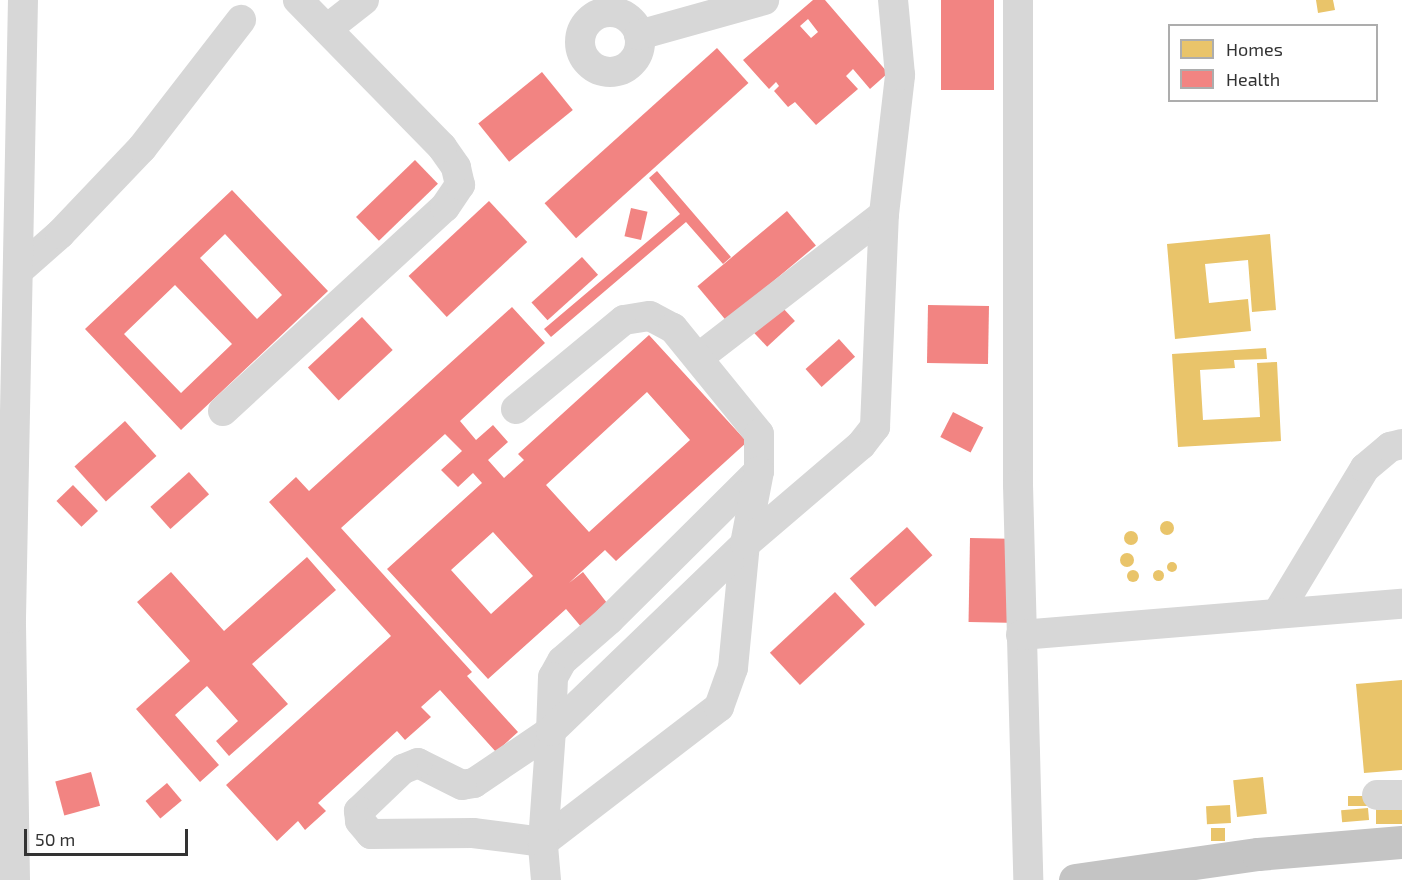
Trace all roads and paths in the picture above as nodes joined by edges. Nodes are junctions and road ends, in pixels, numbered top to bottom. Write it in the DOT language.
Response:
graph roads {
  1 [pos="23,0"];
  2 [pos="298,0"];
  3 [pos="364,0"];
  4 [pos="764,0"];
  5 [pos="893,0"];
  6 [pos="1018,0"];
  7 [pos="241,20"];
  8 [pos="327,29"];
  9 [pos="639,35"];
  10 [pos="884,214"];
  11 [pos="18,271"];
  12 [pos="699,358"];
  13 [pos="516,409"];
  14 [pos="223,411"];
  15 [pos="1402,444"];
  16 [pos="759,471"];
  17 [pos="745,544"];
  18 [pos="1402,604"];
  19 [pos="1278,612"];
  20 [pos="1021,635"];
  21 [pos="551,731"];
  22 [pos="474,783"];
  23 [pos="472,833"];
  24 [pos="543,842"];
  25 [pos="1402,842"];
  26 [pos="15,880"];
  27 [pos="546,880"];
  28 [pos="1028,880"];
  29 [pos="1075,880"];
  1 -- 11 [label="street"];
  2 -- 8 [label="street"];
  3 -- 8 [label="street"];
  4 -- 9 [label="street"];
  5 -- 10 [label="street"];
  6 -- 20 [label="street"];
  7 -- 11 [label="street"];
  8 -- 14 [label="street"];
  10 -- 12 [label="street"];
  10 -- 17 [label="street"];
  11 -- 26 [label="street"];
  12 -- 13 [label="street"];
  12 -- 16 [label="street"];
  15 -- 19 [label="street"];
  16 -- 17 [label="street"];
  16 -- 21 [label="street"];
  17 -- 21 [label="street"];
  17 -- 24 [label="street"];
  18 -- 19 [label="street"];
  19 -- 20 [label="street"];
  20 -- 28 [label="street"];
  21 -- 22 [label="street"];
  21 -- 24 [label="street"];
  22 -- 23 [label="street"];
  22 -- 23 [label="street"];
  23 -- 24 [label="street"];
  24 -- 27 [label="street"];
  25 -- 29 [label="highway"];
}
